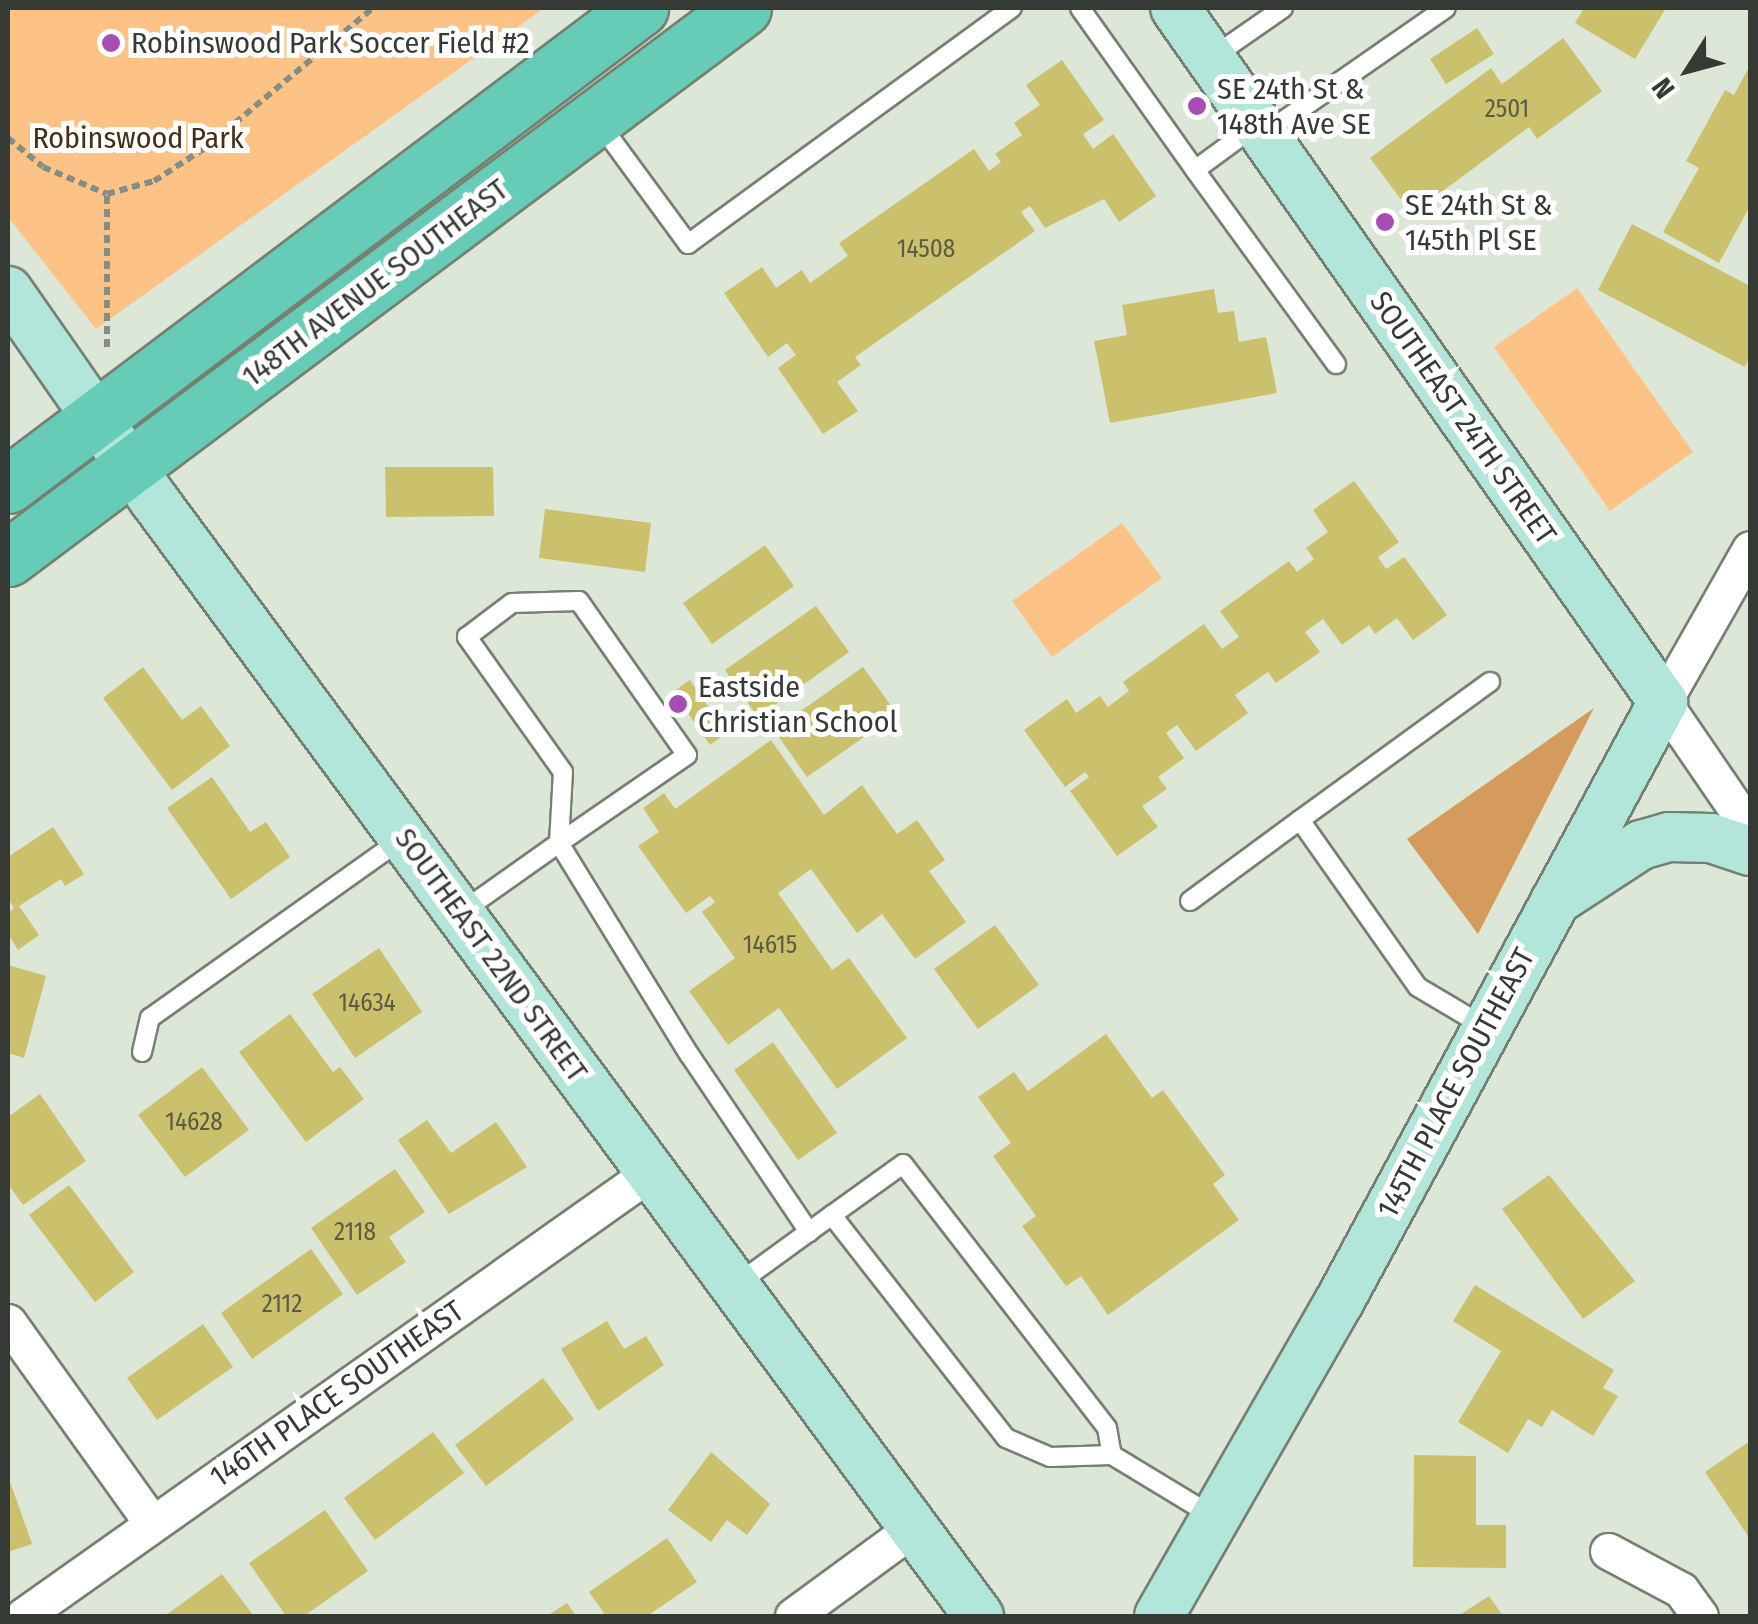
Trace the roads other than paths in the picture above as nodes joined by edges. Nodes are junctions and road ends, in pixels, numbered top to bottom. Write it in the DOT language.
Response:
graph roads {
  1 [pos="640,8"];
  2 [pos="743,8"];
  3 [pos="1012,8"];
  4 [pos="1080,8"];
  5 [pos="1175,8"];
  6 [pos="1283,8"];
  7 [pos="1446,8"];
  8 [pos="1211,58"];
  9 [pos="596,118"];
  10 [pos="1261,129"];
  11 [pos="1195,170"];
  12 [pos="8,291"];
  13 [pos="1336,364"];
  14 [pos="98,418"];
  15 [pos="132,465"];
  16 [pos="8,485"];
  17 [pos="1750,549"];
  18 [pos="8,558"];
  19 [pos="1490,682"];
  20 [pos="1663,702"];
  21 [pos="1300,820"];
  22 [pos="1750,829"];
  23 [pos="404,837"];
  24 [pos="559,843"];
  25 [pos="1750,850"];
  26 [pos="1190,901"];
  27 [pos="1548,906"];
  28 [pos="460,913"];
  29 [pos="1488,1028"];
  30 [pos="142,1052"];
  31 [pos="651,1172"];
  32 [pos="832,1215"];
  33 [pos="809,1232"];
  34 [pos="736,1285"];
  35 [pos="8,1322"];
  36 [pos="1112,1455"];
  37 [pos="1216,1518"];
  38 [pos="152,1522"];
  39 [pos="916,1526"];
  40 [pos="1608,1551"];
  41 [pos="23,1616"];
  42 [pos="793,1616"];
  43 [pos="979,1616"];
  44 [pos="1159,1616"];
  45 [pos="1700,1616"];
  1 -- 14 [label="main road, 148TH AVENUE SOUTHEAST"];
  2 -- 9 [label="main road, 148TH AVENUE SOUTHEAST"];
  3 -- 9 [label="lane"];
  4 -- 11 [label="lane"];
  5 -- 8 [label="street, SOUTHEAST 24TH STREET"];
  6 -- 8 [label="lane"];
  7 -- 10 [label="lane"];
  8 -- 10 [label="street, SOUTHEAST 24TH STREET"];
  9 -- 15 [label="main road, 148TH AVENUE SOUTHEAST"];
  10 -- 11 [label="lane"];
  10 -- 20 [label="street, SOUTHEAST 24TH STREET"];
  11 -- 13 [label="lane"];
  12 -- 14 [label="street, SOUTHEAST 22ND STREET"];
  14 -- 15 [label="street, SOUTHEAST 22ND STREET"];
  14 -- 16 [label="main road, 148TH AVENUE SOUTHEAST"];
  15 -- 18 [label="main road, 148TH AVENUE SOUTHEAST"];
  15 -- 23 [label="street, SOUTHEAST 22ND STREET"];
  17 -- 20 [label="street, 145TH PLACE SOUTHEAST"];
  19 -- 21 [label="lane"];
  20 -- 22 [label="street, SOUTHEAST 24TH STREET"];
  20 -- 27 [label="street, 145TH PLACE SOUTHEAST"];
  21 -- 26 [label="lane"];
  21 -- 29 [label="lane"];
  23 -- 28 [label="street, SOUTHEAST 22ND STREET"];
  23 -- 30 [label="lane"];
  24 -- 24 [label="lane"];
  24 -- 28 [label="lane"];
  24 -- 33 [label="lane"];
  25 -- 27 [label="street"];
  27 -- 29 [label="street, 145TH PLACE SOUTHEAST"];
  28 -- 31 [label="street, SOUTHEAST 22ND STREET"];
  29 -- 37 [label="street, 145TH PLACE SOUTHEAST"];
  31 -- 34 [label="street, SOUTHEAST 22ND STREET"];
  31 -- 38 [label="street, 146TH PLACE SOUTHEAST"];
  32 -- 33 [label="lane"];
  32 -- 36 [label="lane"];
  32 -- 36 [label="lane"];
  33 -- 34 [label="lane"];
  34 -- 39 [label="street, SOUTHEAST 22ND STREET"];
  35 -- 38 [label="street"];
  36 -- 37 [label="lane"];
  37 -- 44 [label="street, 145TH PLACE SOUTHEAST"];
  38 -- 41 [label="street, 146TH PLACE SOUTHEAST"];
  39 -- 42 [label="street"];
  39 -- 43 [label="street, SOUTHEAST 22ND STREET"];
  40 -- 45 [label="street"];
}
